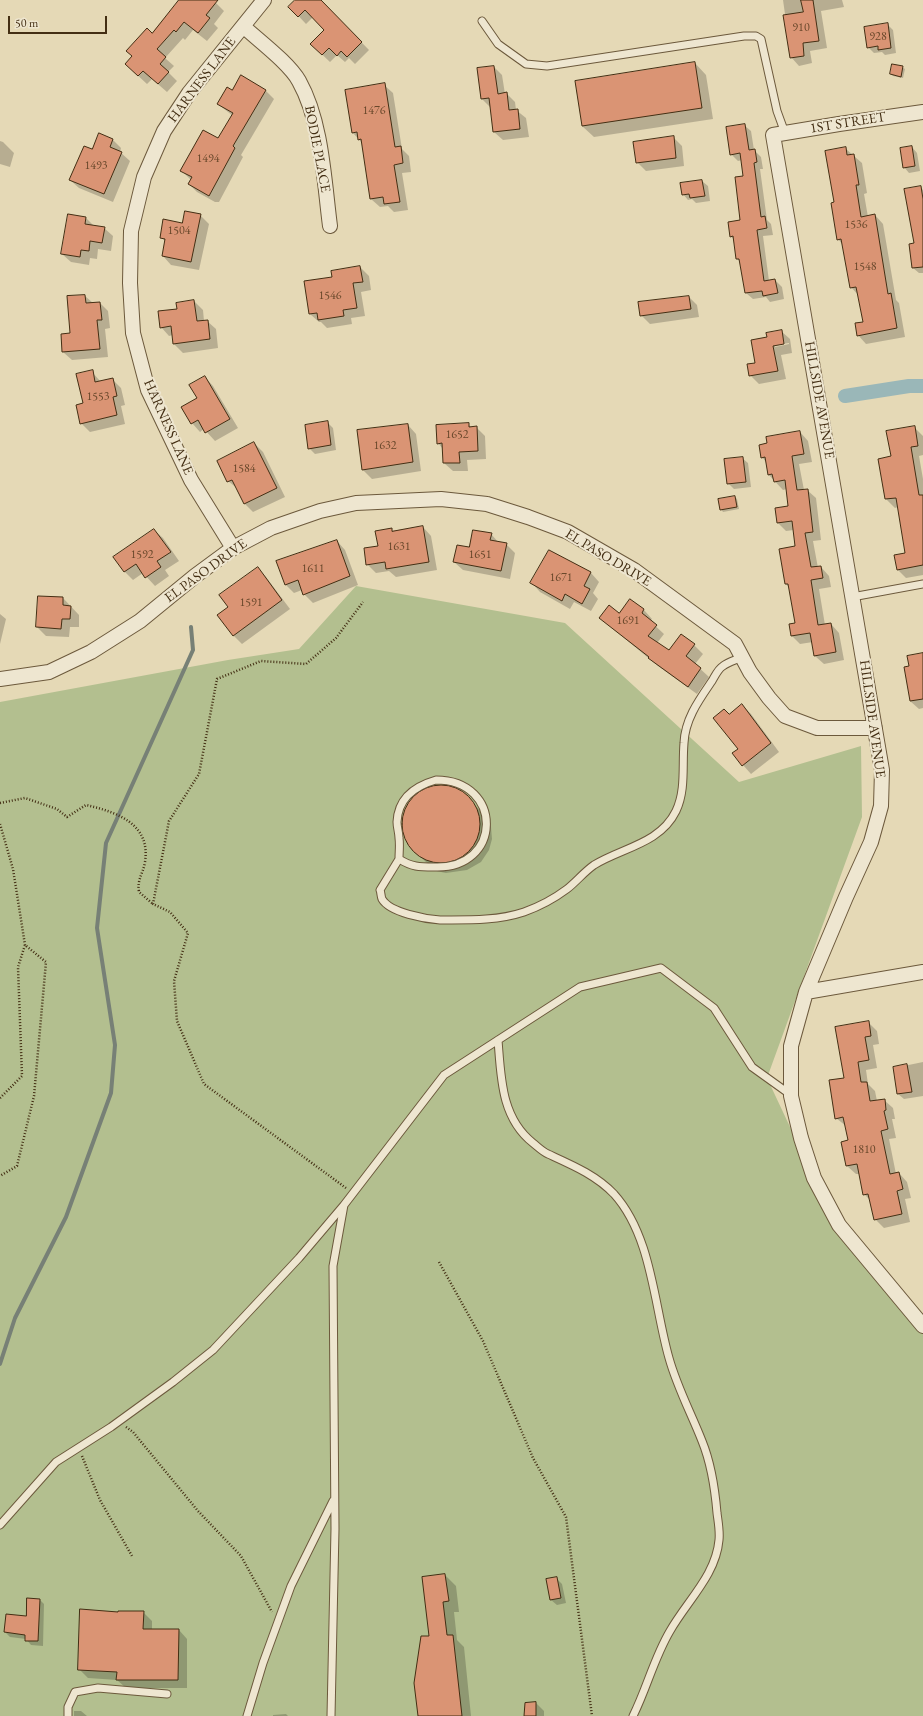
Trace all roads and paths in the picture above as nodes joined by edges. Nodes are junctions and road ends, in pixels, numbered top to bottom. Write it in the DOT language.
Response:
graph roads {
  1 [pos="264,0"];
  2 [pos="482,21"];
  3 [pos="243,26"];
  4 [pos="923,112"];
  5 [pos="779,134"];
  6 [pos="330,226"];
  7 [pos="233,548"];
  8 [pos="923,584"];
  9 [pos="852,597"];
  10 [pos="363,602"];
  11 [pos="742,657"];
  12 [pos="0,679"];
  13 [pos="875,728"];
  14 [pos="0,803"];
  15 [pos="0,824"];
  16 [pos="399,859"];
  17 [pos="153,904"];
  18 [pos="24,945"];
  19 [pos="923,972"];
  20 [pos="806,992"];
  21 [pos="498,1040"];
  22 [pos="791,1096"];
  23 [pos="0,1098"];
  24 [pos="0,1176"];
  25 [pos="353,1193"];
  26 [pos="344,1205"];
  27 [pos="439,1262"];
  28 [pos="923,1326"];
  29 [pos="118,1421"];
  30 [pos="79,1448"];
  31 [pos="334,1499"];
  32 [pos="0,1526"];
  33 [pos="132,1556"];
  34 [pos="278,1623"];
  35 [pos="167,1694"];
  36 [pos="68,1716"];
  37 [pos="247,1716"];
  38 [pos="331,1716"];
  39 [pos="592,1716"];
  40 [pos="633,1716"];
  1 -- 3 [label="street, HARNESS LANE"];
  2 -- 5 [label="lane"];
  3 -- 6 [label="street, BODIE PLACE"];
  3 -- 7 [label="street, HARNESS LANE"];
  4 -- 5 [label="street, 1ST STREET"];
  5 -- 9 [label="street, HILLSIDE AVENUE"];
  7 -- 11 [label="street, EL PASO DRIVE"];
  7 -- 12 [label="street, EL PASO DRIVE"];
  8 -- 9 [label="lane"];
  9 -- 13 [label="street, HILLSIDE AVENUE"];
  10 -- 17 [label="path"];
  11 -- 13 [label="street, EL PASO DRIVE"];
  11 -- 16 [label="lane"];
  13 -- 20 [label="street, HILLSIDE AVENUE"];
  14 -- 17 [label="path"];
  15 -- 18 [label="path"];
  16 -- 16 [label="lane"];
  17 -- 25 [label="path"];
  18 -- 23 [label="path"];
  18 -- 24 [label="path"];
  19 -- 20 [label="street"];
  20 -- 22 [label="street, HILLSIDE AVENUE"];
  21 -- 22 [label="lane"];
  21 -- 25 [label="lane"];
  21 -- 40 [label="lane"];
  22 -- 28 [label="street, HILLSIDE AVENUE"];
  25 -- 26 [label="lane"];
  26 -- 29 [label="lane"];
  26 -- 31 [label="lane"];
  27 -- 39 [label="path"];
  29 -- 30 [label="lane"];
  29 -- 34 [label="path"];
  30 -- 32 [label="lane"];
  30 -- 33 [label="path"];
  31 -- 34 [label="lane"];
  31 -- 38 [label="lane"];
  34 -- 37 [label="lane"];
  35 -- 36 [label="lane"];
}
